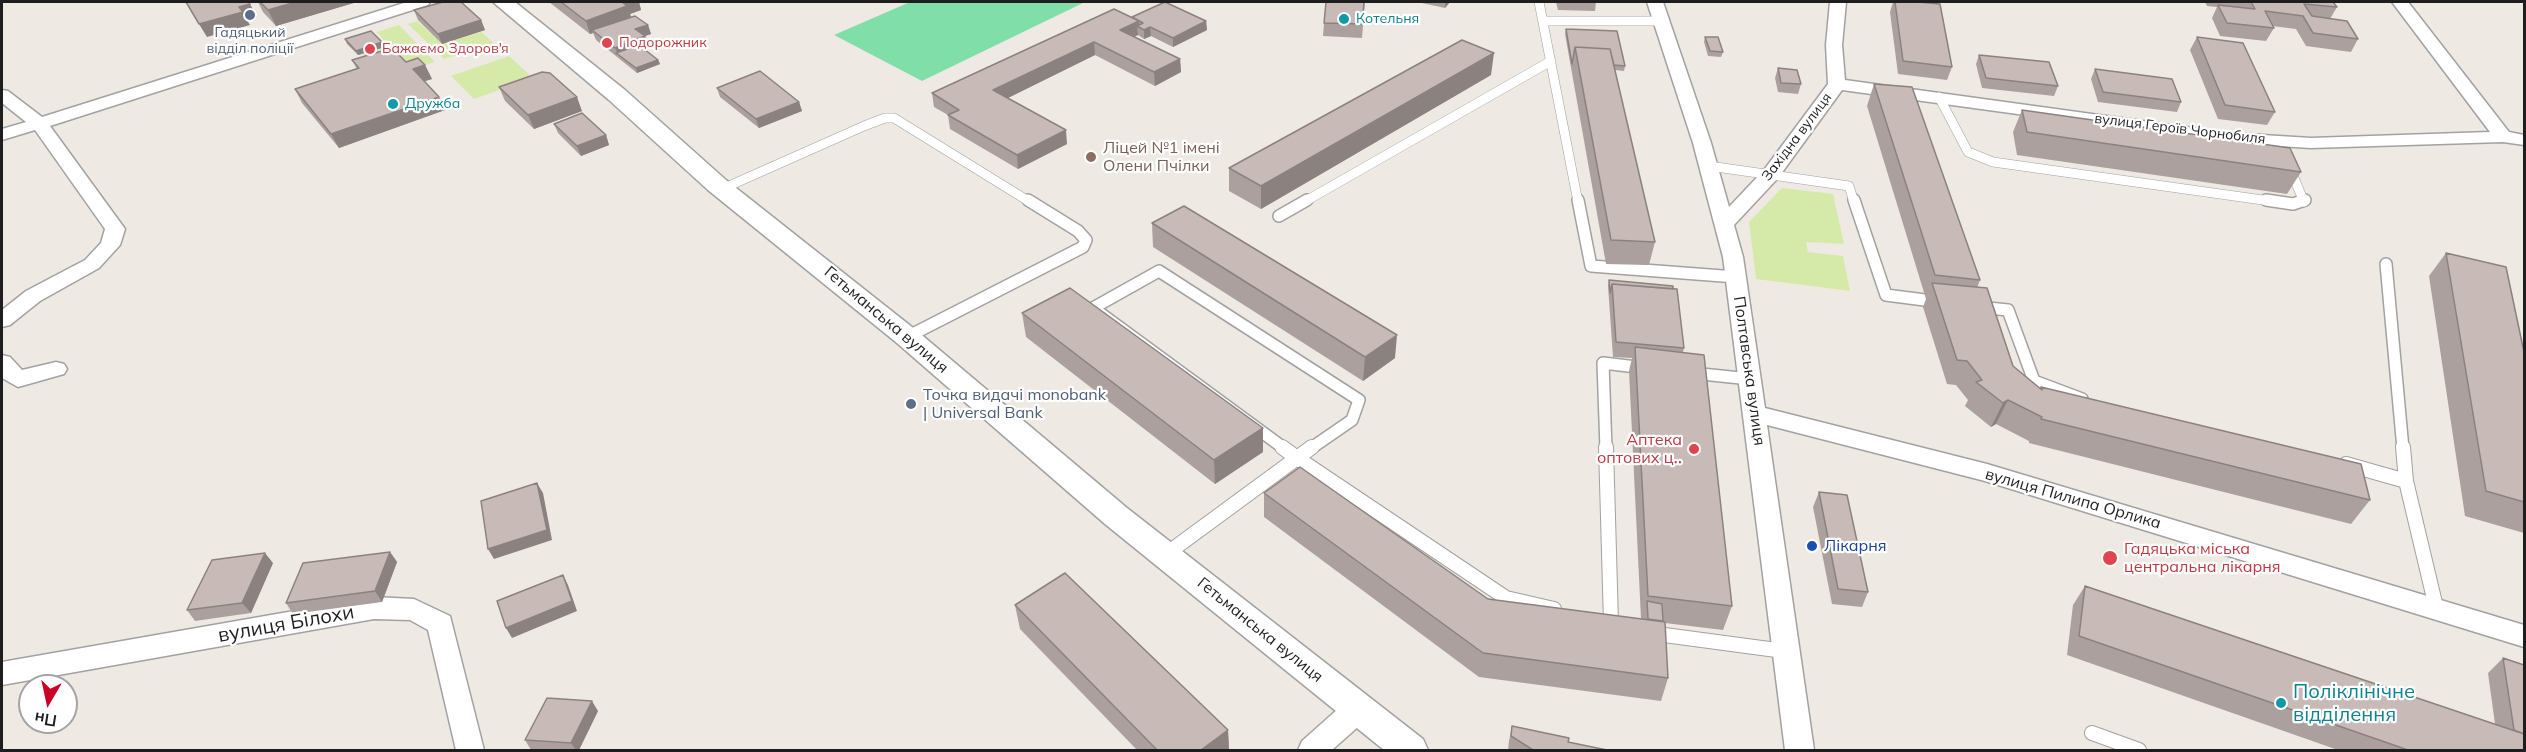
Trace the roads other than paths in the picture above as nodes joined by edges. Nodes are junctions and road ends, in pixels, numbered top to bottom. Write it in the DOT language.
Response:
graph roads {
  1 [pos="422,2"];
  2 [pos="503,2"];
  3 [pos="1539,2"];
  4 [pos="1838,2"];
  5 [pos="2400,2"];
  6 [pos="1658,11"];
  7 [pos="1543,21"];
  8 [pos="1551,61"];
  9 [pos="1837,84"];
  10 [pos="2,95"];
  11 [pos="1939,97"];
  12 [pos="39,123"];
  13 [pos="2,135"];
  14 [pos="2503,137"];
  15 [pos="2524,140"];
  16 [pos="2277,141"];
  17 [pos="1708,165"];
  18 [pos="1771,174"];
  19 [pos="722,189"];
  20 [pos="1279,216"];
  21 [pos="1725,224"];
  22 [pos="2386,264"];
  23 [pos="1736,277"];
  24 [pos="2,320"];
  25 [pos="907,337"];
  26 [pos="2,362"];
  27 [pos="56,369"];
  28 [pos="1659,369"];
  29 [pos="1681,372"];
  30 [pos="1750,379"];
  31 [pos="2095,404"];
  32 [pos="1756,414"];
  33 [pos="1297,458"];
  34 [pos="2329,459"];
  35 [pos="2406,481"];
  36 [pos="1165,555"];
  37 [pos="2436,607"];
  38 [pos="1564,612"];
  39 [pos="1610,623"];
  40 [pos="1657,634"];
  41 [pos="2524,636"];
  42 [pos="1784,651"];
  43 [pos="2,674"];
  44 [pos="1358,709"];
  45 [pos="2092,733"];
  46 [pos="470,750"];
  47 [pos="1312,750"];
  48 [pos="1410,750"];
  49 [pos="1799,750"];
  50 [pos="2139,750"];
  1 -- 12 [label="street"];
  2 -- 19 [label="street, Гетьманська вулиця"];
  3 -- 7 [label="lane"];
  4 -- 9 [label="street, Західна вулиця"];
  5 -- 14 [label="street"];
  6 -- 7 [label="lane"];
  6 -- 17 [label="street, Полтавська вулиця"];
  7 -- 8 [label="lane"];
  8 -- 20 [label="lane"];
  8 -- 23 [label="lane"];
  9 -- 11 [label="street, вулиця Героїв Чорнобиля"];
  9 -- 18 [label="street, Західна вулиця"];
  10 -- 12 [label="street"];
  11 -- 16 [label="street, вулиця Героїв Чорнобиля"];
  11 -- 16 [label="lane"];
  12 -- 13 [label="street"];
  12 -- 24 [label="street"];
  14 -- 15 [label="street, вулиця Героїв Чорнобиля"];
  14 -- 16 [label="street, вулиця Героїв Чорнобиля"];
  17 -- 18 [label="lane"];
  17 -- 21 [label="street, Полтавська вулиця"];
  18 -- 21 [label="street, Західна вулиця"];
  18 -- 31 [label="lane"];
  19 -- 25 [label="street, Гетьманська вулиця"];
  19 -- 25 [label="lane"];
  21 -- 23 [label="street, Полтавська вулиця"];
  22 -- 35 [label="lane"];
  23 -- 30 [label="street, Полтавська вулиця"];
  25 -- 36 [label="street, Гетьманська вулиця"];
  26 -- 27 [label="street"];
  28 -- 39 [label="lane"];
  29 -- 30 [label="lane"];
  30 -- 32 [label="street, Полтавська вулиця"];
  32 -- 37 [label="street, вулиця Пилипа Орлика"];
  32 -- 42 [label="street, Полтавська вулиця"];
  33 -- 33 [label="lane"];
  33 -- 36 [label="lane"];
  33 -- 38 [label="lane"];
  34 -- 35 [label="lane"];
  35 -- 37 [label="lane"];
  36 -- 44 [label="street, Гетьманська вулиця"];
  37 -- 41 [label="street, вулиця Пилипа Орлика"];
  40 -- 42 [label="lane"];
  42 -- 49 [label="street, Полтавська вулиця"];
  43 -- 46 [label="street, вулиця Білохи"];
  44 -- 47 [label="street"];
  44 -- 48 [label="street, Гетьманська вулиця"];
  45 -- 50 [label="lane"];
}
